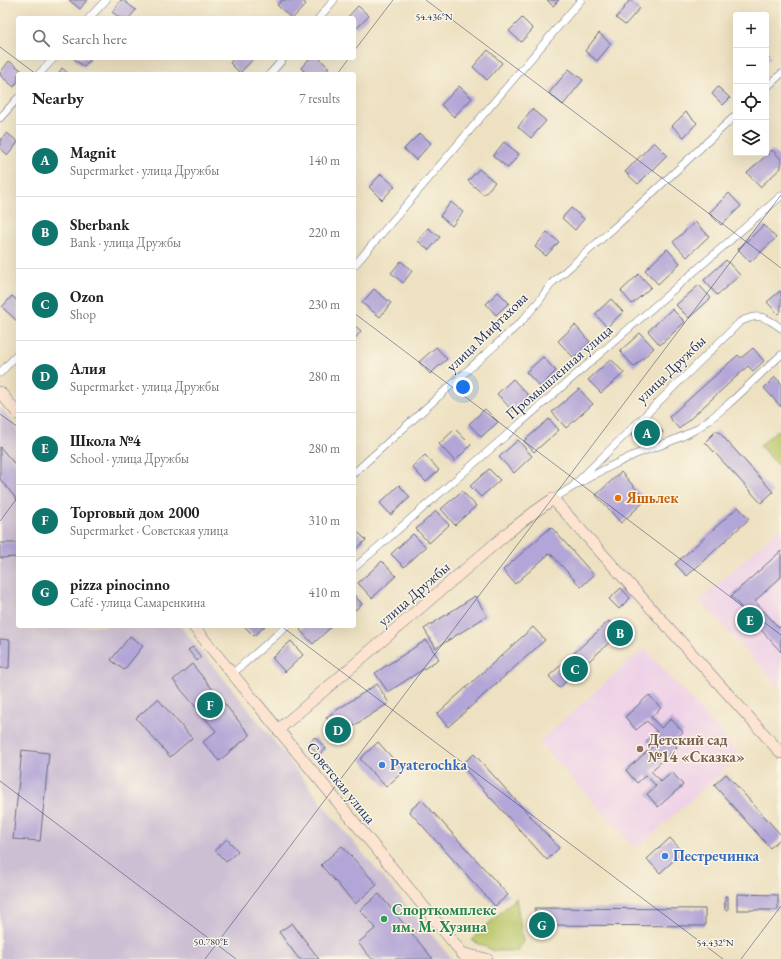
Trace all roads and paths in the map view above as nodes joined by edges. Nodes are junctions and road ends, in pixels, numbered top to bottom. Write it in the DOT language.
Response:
graph roads {
  1 [pos="106,0"];
  2 [pos="334,0"];
  3 [pos="581,0"];
  4 [pos="92,16"];
  5 [pos="321,16"];
  6 [pos="52,60"];
  7 [pos="282,60"];
  8 [pos="42,72"];
  9 [pos="272,72"];
  10 [pos="781,74"];
  11 [pos="769,85"];
  12 [pos="16,100"];
  13 [pos="0,118"];
  14 [pos="733,118"];
  15 [pos="781,196"];
  16 [pos="356,264"];
  17 [pos="781,328"];
  18 [pos="781,355"];
  19 [pos="16,356"];
  20 [pos="0,372"];
  21 [pos="0,392"];
  22 [pos="16,412"];
  23 [pos="356,471"];
  24 [pos="573,486"];
  25 [pos="553,499"];
  26 [pos="356,566"];
  27 [pos="195,628"];
  28 [pos="285,628"];
  29 [pos="232,674"];
  30 [pos="278,730"];
  31 [pos="781,753"];
  32 [pos="464,956"];
  33 [pos="487,959"];
  1 -- 4 [label="street"];
  2 -- 5 [label="street"];
  3 -- 16 [label="street"];
  6 -- 8 [label="street"];
  7 -- 9 [label="street"];
  10 -- 11 [label="street"];
  12 -- 13 [label="street"];
  14 -- 23 [label="street, улица Мифтахова"];
  15 -- 26 [label="street, Промышленная улица"];
  17 -- 24 [label="street, улица Дружбы"];
  18 -- 24 [label="street, улица Дружбы"];
  19 -- 20 [label="street"];
  21 -- 22 [label="street"];
  24 -- 25 [label="street, улица Дружбы"];
  25 -- 30 [label="street, улица Дружбы"];
  25 -- 31 [label="street"];
  27 -- 29 [label="street, Советская улица"];
  28 -- 29 [label="street"];
  29 -- 30 [label="street, Советская улица"];
  30 -- 32 [label="street, Советская улица"];
  32 -- 33 [label="street"];
}
